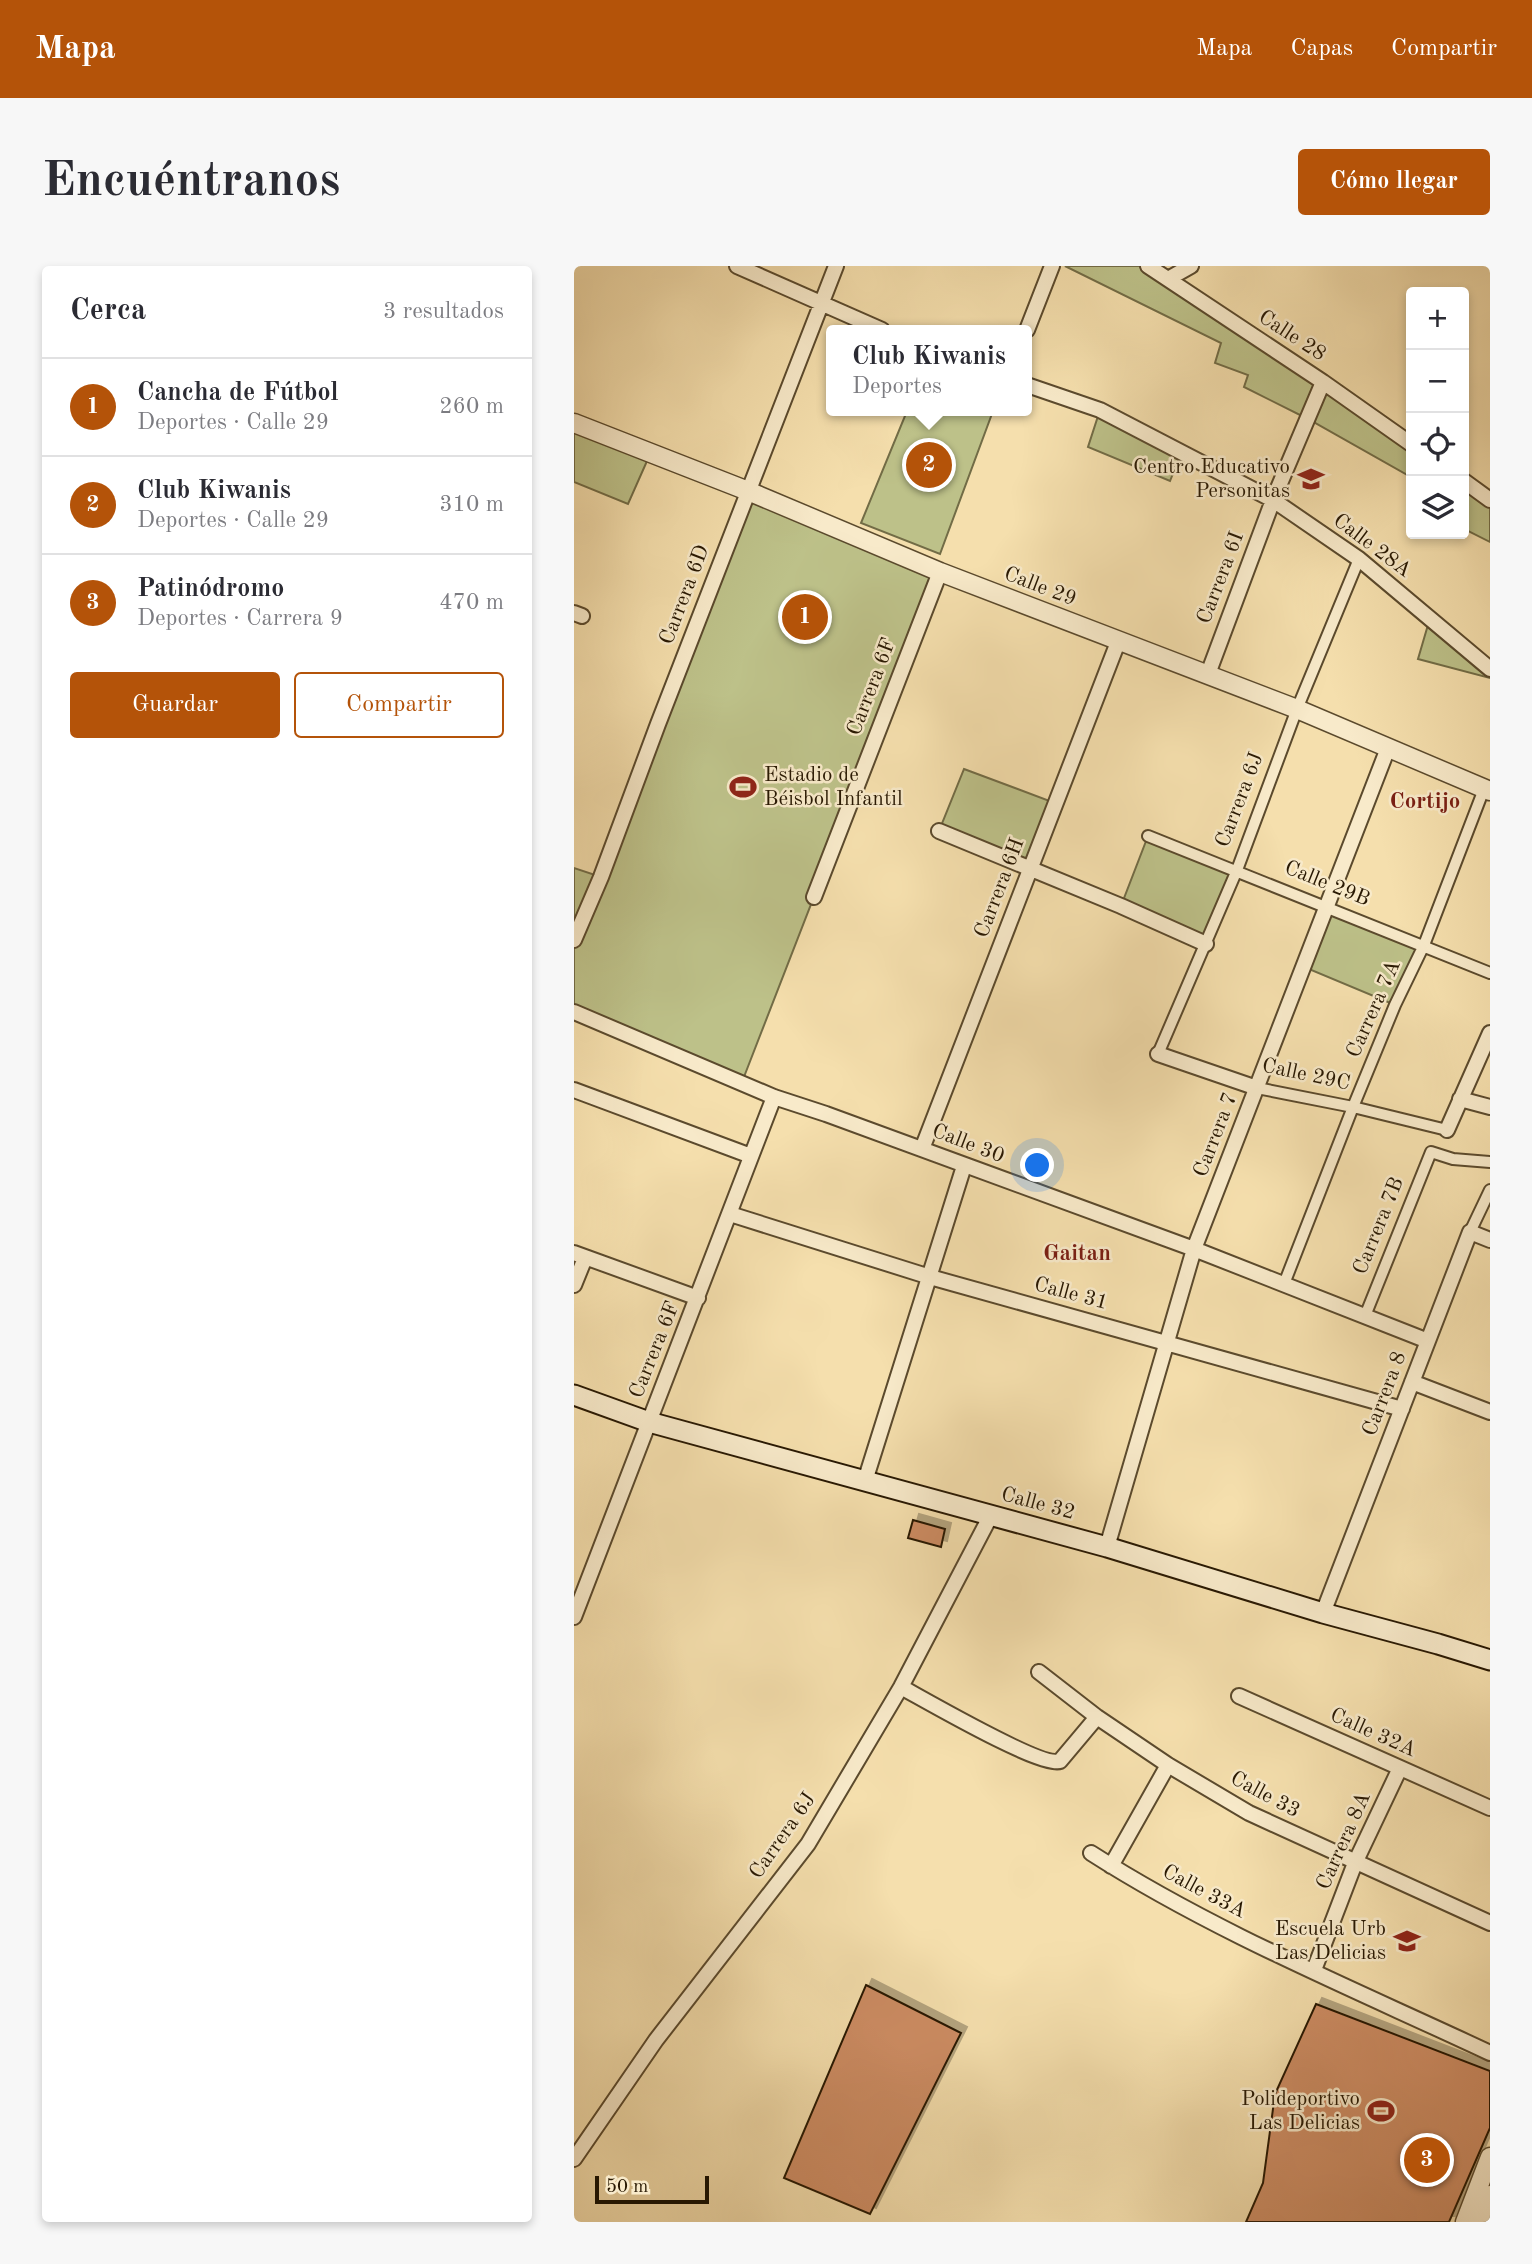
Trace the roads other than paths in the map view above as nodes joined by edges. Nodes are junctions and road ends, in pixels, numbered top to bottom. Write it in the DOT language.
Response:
graph roads {
  1 [pos="737,266"];
  2 [pos="836,266"];
  3 [pos="1052,266"];
  4 [pos="1148,266"];
  5 [pos="1191,266"];
  6 [pos="1168,279"];
  7 [pos="822,302"];
  8 [pos="871,325"];
  9 [pos="1029,325"];
  10 [pos="1323,382"];
  11 [pos="1032,387"];
  12 [pos="574,423"];
  13 [pos="1406,440"];
  14 [pos="1469,485"];
  15 [pos="748,491"];
  16 [pos="1273,500"];
  17 [pos="1490,500"];
  18 [pos="1359,559"];
  19 [pos="940,572"];
  20 [pos="1118,642"];
  21 [pos="1490,670"];
  22 [pos="1208,674"];
  23 [pos="1297,709"];
  24 [pos="1388,748"];
  25 [pos="1487,790"];
  26 [pos="939,831"];
  27 [pos="1148,836"];
  28 [pos="1030,869"];
  29 [pos="1237,870"];
  30 [pos="814,897"];
  31 [pos="1327,907"];
  32 [pos="574,940"];
  33 [pos="1206,944"];
  34 [pos="1424,945"];
  35 [pos="1490,973"];
  36 [pos="574,1012"];
  37 [pos="1490,1032"];
  38 [pos="1158,1054"];
  39 [pos="574,1090"];
  40 [pos="1255,1092"];
  41 [pos="774,1097"];
  42 [pos="1460,1099"];
  43 [pos="1353,1107"];
  44 [pos="1490,1107"];
  45 [pos="1447,1130"];
  46 [pos="922,1149"];
  47 [pos="751,1156"];
  48 [pos="1490,1162"];
  49 [pos="964,1166"];
  50 [pos="1490,1191"];
  51 [pos="730,1214"];
  52 [pos="1470,1232"];
  53 [pos="1490,1240"];
  54 [pos="1194,1250"];
  55 [pos="579,1256"];
  56 [pos="930,1278"];
  57 [pos="1284,1283"];
  58 [pos="574,1285"];
  59 [pos="698,1298"];
  60 [pos="1365,1316"];
  61 [pos="1428,1341"];
  62 [pos="1167,1342"];
  63 [pos="1412,1382"];
  64 [pos="574,1395"];
  65 [pos="1402,1409"];
  66 [pos="1490,1412"];
  67 [pos="649,1422"];
  68 [pos="865,1481"];
  69 [pos="991,1515"];
  70 [pos="1107,1547"];
  71 [pos="1323,1613"];
  72 [pos="574,1617"];
  73 [pos="1490,1660"];
  74 [pos="1039,1672"];
  75 [pos="901,1687"];
  76 [pos="1239,1696"];
  77 [pos="1097,1717"];
  78 [pos="1168,1765"];
  79 [pos="1400,1768"];
  80 [pos="1490,1808"];
  81 [pos="1091,1853"];
  82 [pos="1355,1863"];
  83 [pos="1111,1866"];
  84 [pos="1490,1923"];
  85 [pos="1314,1970"];
  86 [pos="1490,2053"];
  87 [pos="1490,2157"];
  88 [pos="574,2159"];
  89 [pos="1490,2195"];
  90 [pos="1465,2222"];
  91 [pos="1480,2222"];
  1 -- 7 [label="street"];
  2 -- 7 [label="street, Carrera 6D"];
  3 -- 9 [label="street"];
  4 -- 6 [label="street, Calle 28"];
  5 -- 6 [label="street"];
  6 -- 10 [label="street, Calle 28"];
  7 -- 8 [label="street"];
  7 -- 15 [label="street, Carrera 6D"];
  10 -- 13 [label="street, Calle 28"];
  10 -- 16 [label="street, Carrera 6I"];
  11 -- 16 [label="street, Calle 28A"];
  12 -- 15 [label="street, Calle 29"];
  14 -- 17 [label="street"];
  15 -- 19 [label="street, Calle 29"];
  15 -- 32 [label="street, Carrera 6D"];
  16 -- 18 [label="street, Calle 28A"];
  16 -- 22 [label="street, Carrera 6I"];
  18 -- 21 [label="street, Calle 28A"];
  18 -- 23 [label="street, Carrera 6J"];
  19 -- 20 [label="street, Calle 29"];
  19 -- 30 [label="street, Carrera 6F"];
  20 -- 22 [label="street, Calle 29"];
  20 -- 28 [label="street, Carrera 6H"];
  22 -- 23 [label="street, Calle 29"];
  23 -- 24 [label="street, Calle 29"];
  23 -- 29 [label="street, Carrera 6J"];
  24 -- 25 [label="street, Calle 29"];
  24 -- 31 [label="street, Carrera 7"];
  25 -- 34 [label="street, Carrera 7A"];
  26 -- 28 [label="street"];
  27 -- 29 [label="street, Calle 29B"];
  28 -- 33 [label="street"];
  28 -- 46 [label="street, Carrera 6H"];
  29 -- 31 [label="street, Calle 29B"];
  29 -- 33 [label="street, Carrera 6J"];
  31 -- 34 [label="street, Calle 29B"];
  31 -- 40 [label="street, Carrera 7"];
  33 -- 38 [label="street, Carrera 6J"];
  34 -- 35 [label="street, Calle 29B"];
  34 -- 43 [label="street, Carrera 7A"];
  36 -- 41 [label="street, Calle 30"];
  37 -- 42 [label="street"];
  38 -- 40 [label="street, Calle 29C"];
  39 -- 47 [label="street"];
  40 -- 43 [label="street, Calle 29C"];
  40 -- 54 [label="street, Carrera 7"];
  41 -- 46 [label="street, Calle 30"];
  41 -- 47 [label="street, Carrera 6F"];
  42 -- 44 [label="street"];
  42 -- 45 [label="street"];
  43 -- 45 [label="street, Calle 29C"];
  43 -- 57 [label="street, Carrera 7A"];
  46 -- 49 [label="street, Calle 30"];
  47 -- 51 [label="street, Carrera 6F"];
  48 -- 60 [label="street, Carrera 7B"];
  49 -- 54 [label="street, Calle 30"];
  49 -- 56 [label="street"];
  50 -- 52 [label="street, Carrera 8"];
  51 -- 56 [label="street, Calle 31"];
  51 -- 59 [label="street, Carrera 6F"];
  52 -- 53 [label="street"];
  52 -- 61 [label="street, Carrera 8"];
  54 -- 57 [label="street, Calle 30"];
  54 -- 62 [label="street, Carrera 7"];
  55 -- 58 [label="street"];
  55 -- 59 [label="street"];
  56 -- 62 [label="street, Calle 31"];
  56 -- 68 [label="street"];
  57 -- 60 [label="street, Calle 30"];
  59 -- 67 [label="street, Carrera 6F"];
  60 -- 61 [label="street, Calle 30"];
  61 -- 63 [label="street, Carrera 8"];
  62 -- 65 [label="street, Calle 31"];
  62 -- 70 [label="street, Carrera 7"];
  63 -- 65 [label="street, Carrera 8"];
  63 -- 66 [label="street"];
  64 -- 67 [label="main road, Calle 32"];
  65 -- 71 [label="street, Carrera 8"];
  67 -- 68 [label="main road, Calle 32"];
  67 -- 72 [label="street, Carrera 6F"];
  68 -- 69 [label="main road, Calle 32"];
  69 -- 70 [label="main road, Calle 32"];
  69 -- 75 [label="street, Carrera 6J"];
  70 -- 71 [label="main road, Calle 32"];
  71 -- 73 [label="main road, Calle 32"];
  74 -- 77 [label="street, Calle 33"];
  75 -- 77 [label="street"];
  75 -- 88 [label="street, Carrera 6J"];
  76 -- 79 [label="street, Calle 32A"];
  77 -- 78 [label="street, Calle 33"];
  78 -- 82 [label="street, Calle 33"];
  78 -- 83 [label="street"];
  79 -- 80 [label="street, Calle 32A"];
  79 -- 82 [label="street, Carrera 8A"];
  81 -- 83 [label="street, Calle 33A"];
  82 -- 84 [label="street, Calle 33"];
  82 -- 85 [label="street, Carrera 8A"];
  83 -- 85 [label="street, Calle 33A"];
  85 -- 86 [label="street, Calle 33A"];
  87 -- 90 [label="street"];
  89 -- 91 [label="street"];
}
